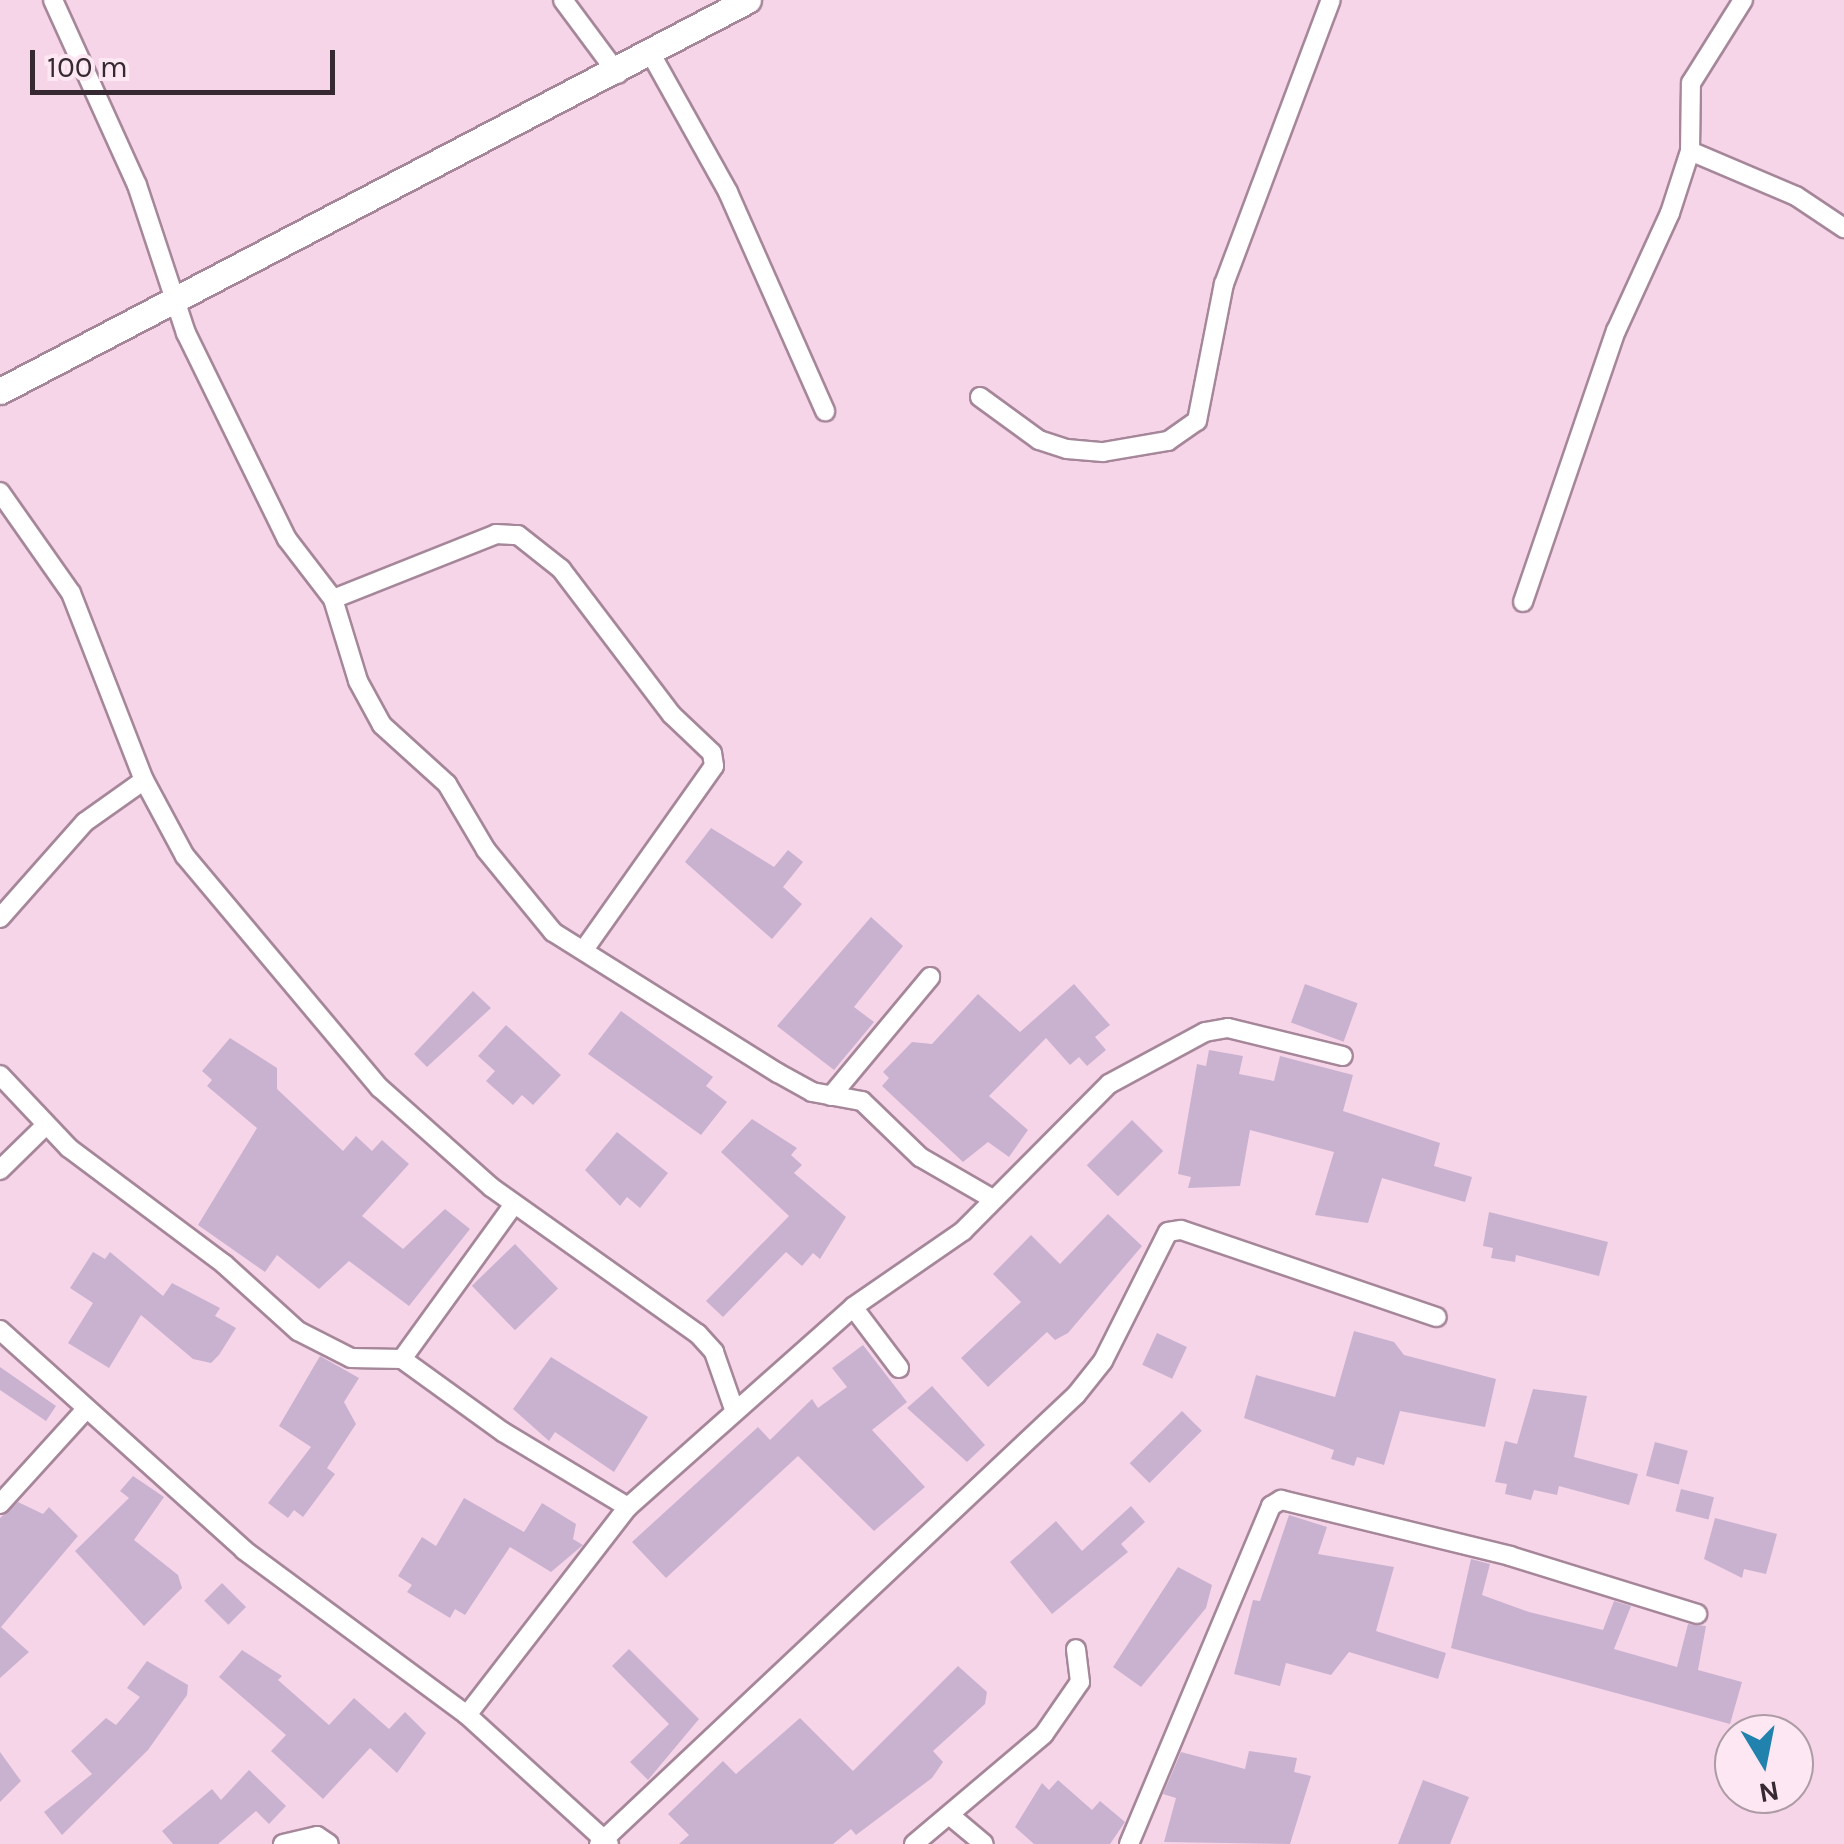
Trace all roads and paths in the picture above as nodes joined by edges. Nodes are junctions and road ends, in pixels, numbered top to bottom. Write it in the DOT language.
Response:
graph roads {
  1 [pos="53,0"];
  2 [pos="562,0"];
  3 [pos="748,0"];
  4 [pos="1331,0"];
  5 [pos="1743,0"];
  6 [pos="651,54"];
  7 [pos="618,74"];
  8 [pos="1690,150"];
  9 [pos="1844,228"];
  10 [pos="176,296"];
  11 [pos="0,391"];
  12 [pos="980,397"];
  13 [pos="825,410"];
  14 [pos="0,492"];
  15 [pos="333,600"];
  16 [pos="1523,602"];
  17 [pos="144,780"];
  18 [pos="0,918"];
  19 [pos="585,948"];
  20 [pos="930,977"];
  21 [pos="1344,1056"];
  22 [pos="0,1076"];
  23 [pos="832,1096"];
  24 [pos="46,1124"];
  25 [pos="0,1170"];
  26 [pos="991,1198"];
  27 [pos="514,1204"];
  28 [pos="853,1308"];
  29 [pos="1437,1316"];
  30 [pos="0,1330"];
  31 [pos="402,1359"];
  32 [pos="899,1368"];
  33 [pos="86,1409"];
  34 [pos="734,1409"];
  35 [pos="0,1504"];
  36 [pos="628,1506"];
  37 [pos="1697,1614"];
  38 [pos="1076,1649"];
  39 [pos="467,1715"];
  40 [pos="953,1818"];
  41 [pos="604,1843"];
  42 [pos="282,1844"];
  43 [pos="329,1844"];
  44 [pos="914,1844"];
  45 [pos="984,1844"];
  46 [pos="1128,1844"];
  1 -- 10 [label="street"];
  2 -- 7 [label="street"];
  3 -- 6 [label="street"];
  4 -- 12 [label="street"];
  5 -- 8 [label="street"];
  6 -- 7 [label="street"];
  6 -- 13 [label="street"];
  7 -- 10 [label="street"];
  8 -- 9 [label="street"];
  8 -- 16 [label="street"];
  10 -- 11 [label="street"];
  10 -- 15 [label="street"];
  14 -- 17 [label="street"];
  15 -- 19 [label="street"];
  15 -- 19 [label="street"];
  17 -- 18 [label="street"];
  17 -- 27 [label="street"];
  19 -- 23 [label="street"];
  20 -- 23 [label="street"];
  21 -- 26 [label="street"];
  22 -- 24 [label="street"];
  23 -- 26 [label="street"];
  24 -- 25 [label="street"];
  24 -- 31 [label="street"];
  26 -- 28 [label="street"];
  27 -- 31 [label="street"];
  27 -- 34 [label="street"];
  28 -- 32 [label="street"];
  28 -- 34 [label="street"];
  29 -- 41 [label="street"];
  30 -- 33 [label="street"];
  31 -- 36 [label="street"];
  33 -- 35 [label="street"];
  33 -- 39 [label="street"];
  34 -- 36 [label="street"];
  36 -- 39 [label="street"];
  37 -- 46 [label="street"];
  38 -- 40 [label="street"];
  39 -- 41 [label="street"];
  40 -- 44 [label="street"];
  40 -- 45 [label="street"];
  42 -- 43 [label="street"];
}
